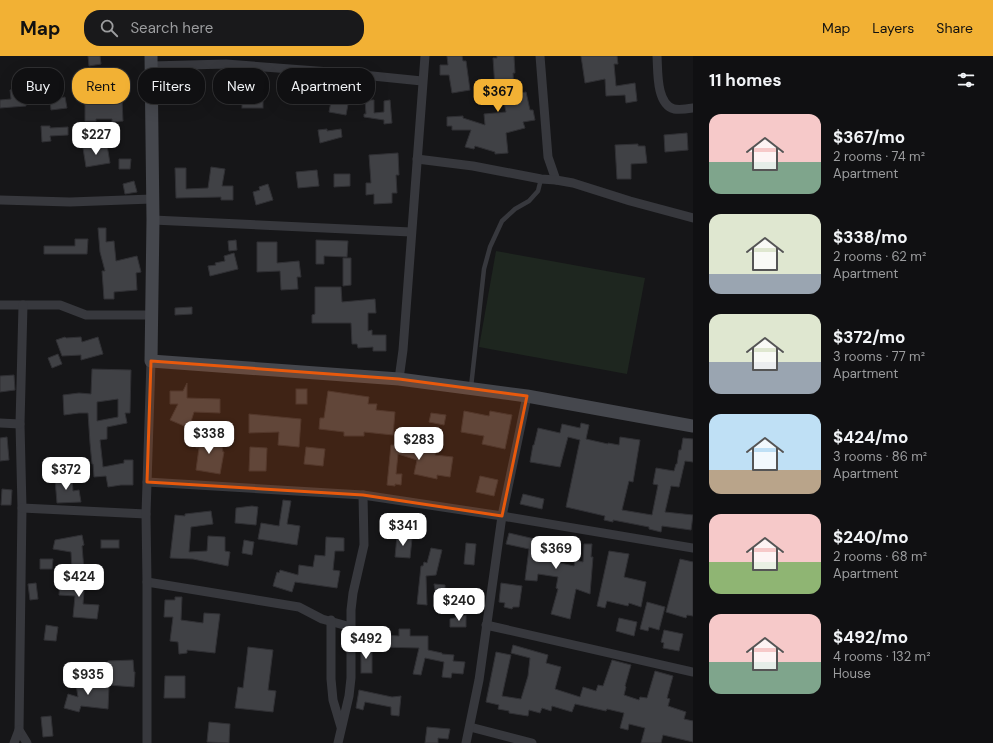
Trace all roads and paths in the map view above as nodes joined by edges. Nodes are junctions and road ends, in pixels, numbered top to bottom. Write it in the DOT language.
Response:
graph roads {
  1 [pos="425,56"];
  2 [pos="540,56"];
  3 [pos="657,56"];
  4 [pos="151,61"];
  5 [pos="422,81"];
  6 [pos="693,108"];
  7 [pos="417,159"];
  8 [pos="541,180"];
  9 [pos="556,180"];
  10 [pos="152,199"];
  11 [pos="0,200"];
  12 [pos="693,218"];
  13 [pos="153,220"];
  14 [pos="411,232"];
  15 [pos="0,305"];
  16 [pos="23,305"];
  17 [pos="150,315"];
  18 [pos="151,361"];
  19 [pos="399,380"];
  20 [pos="470,389"];
  21 [pos="527,396"];
  22 [pos="0,423"];
  23 [pos="20,424"];
  24 [pos="693,426"];
  25 [pos="147,482"];
  26 [pos="363,495"];
  27 [pos="22,508"];
  28 [pos="146,514"];
  29 [pos="502,516"];
  30 [pos="693,548"];
  31 [pos="147,582"];
  32 [pos="331,620"];
  33 [pos="486,624"];
  34 [pos="351,626"];
  35 [pos="693,672"];
  36 [pos="470,727"];
  37 [pos="342,728"];
  38 [pos="19,730"];
  39 [pos="14,743"];
  40 [pos="27,743"];
  41 [pos="147,743"];
  42 [pos="338,743"];
  43 [pos="466,743"];
  44 [pos="532,743"];
  1 -- 5 [label="street"];
  2 -- 9 [label="street"];
  3 -- 6 [label="street"];
  4 -- 5 [label="street"];
  4 -- 10 [label="street"];
  5 -- 7 [label="street"];
  7 -- 8 [label="street"];
  7 -- 14 [label="street"];
  8 -- 9 [label="street"];
  8 -- 20 [label="lane"];
  9 -- 12 [label="street"];
  10 -- 11 [label="street"];
  10 -- 13 [label="street"];
  13 -- 14 [label="street"];
  13 -- 17 [label="street"];
  14 -- 19 [label="street"];
  15 -- 16 [label="street"];
  16 -- 17 [label="street"];
  16 -- 23 [label="street"];
  17 -- 18 [label="street"];
  18 -- 19 [label="street"];
  18 -- 25 [label="street"];
  19 -- 20 [label="street"];
  20 -- 21 [label="street"];
  21 -- 24 [label="street"];
  21 -- 29 [label="street"];
  22 -- 23 [label="street"];
  23 -- 27 [label="street"];
  25 -- 26 [label="street"];
  25 -- 28 [label="street"];
  26 -- 29 [label="street"];
  26 -- 34 [label="street"];
  27 -- 28 [label="street"];
  27 -- 38 [label="street"];
  28 -- 31 [label="street"];
  29 -- 30 [label="street"];
  29 -- 33 [label="street"];
  31 -- 32 [label="street"];
  31 -- 41 [label="street"];
  32 -- 34 [label="street"];
  32 -- 37 [label="street"];
  33 -- 35 [label="street"];
  33 -- 36 [label="street"];
  34 -- 37 [label="street"];
  36 -- 43 [label="street"];
  36 -- 44 [label="street"];
  37 -- 42 [label="street"];
  38 -- 39 [label="street"];
  38 -- 40 [label="street"];
}
